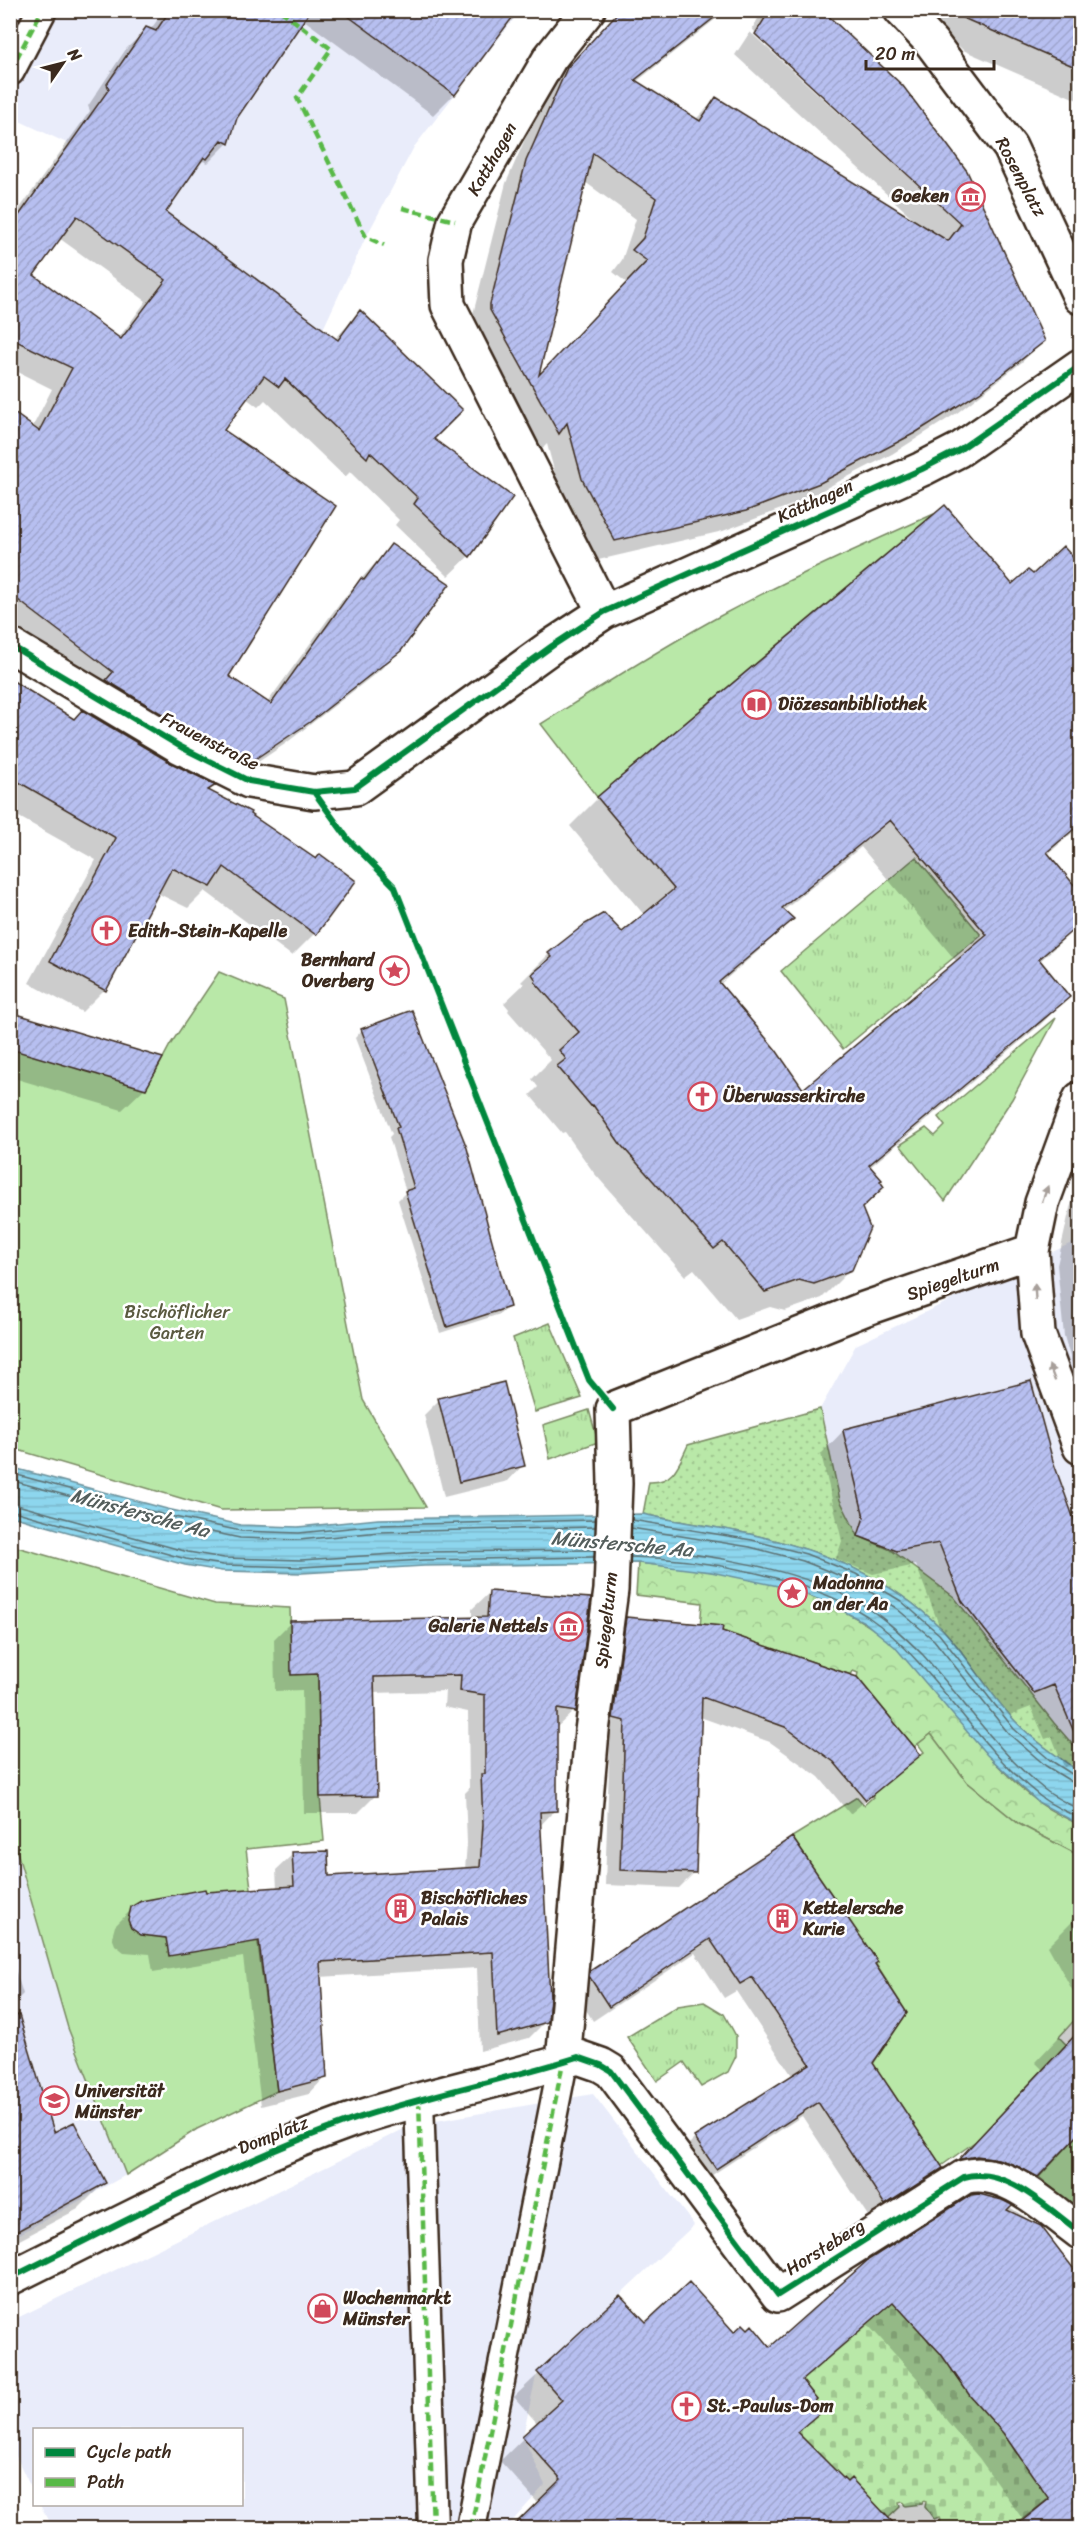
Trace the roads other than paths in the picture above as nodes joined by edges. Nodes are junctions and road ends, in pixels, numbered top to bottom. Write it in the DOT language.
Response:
graph roads {
  1 [pos="42,10"];
  2 [pos="588,10"];
  3 [pos="901,10"];
  4 [pos="10,71"];
  5 [pos="1080,297"];
  6 [pos="1080,366"];
  7 [pos="604,612"];
  8 [pos="10,645"];
  9 [pos="552,646"];
  10 [pos="1080,1100"];
  11 [pos="1032,1251"];
  12 [pos="1080,1447"];
  13 [pos="563,2062"];
  14 [pos="419,2099"];
  15 [pos="1080,2232"];
  16 [pos="10,2278"];
  17 [pos="434,2529"];
  18 [pos="471,2529"];
  1 -- 4 [label="street"];
  2 -- 7 [label="street, Katthagen"];
  3 -- 5 [label="street, Rosenplatz"];
  6 -- 7 [label="street, Katthagen"];
  7 -- 9 [label="street, Katthagen"];
  8 -- 9 [label="street, Frauenstraße"];
  11 -- 10 [label="street, one-way"];
  12 -- 11 [label="street, one-way"];
  11 -- 13 [label="street, Spiegelturm"];
  13 -- 14 [label="street, Domplatz"];
  13 -- 15 [label="street, Horsteberg"];
  13 -- 18 [label="street"];
  14 -- 16 [label="street, Domplatz"];
  14 -- 17 [label="street"];
}
